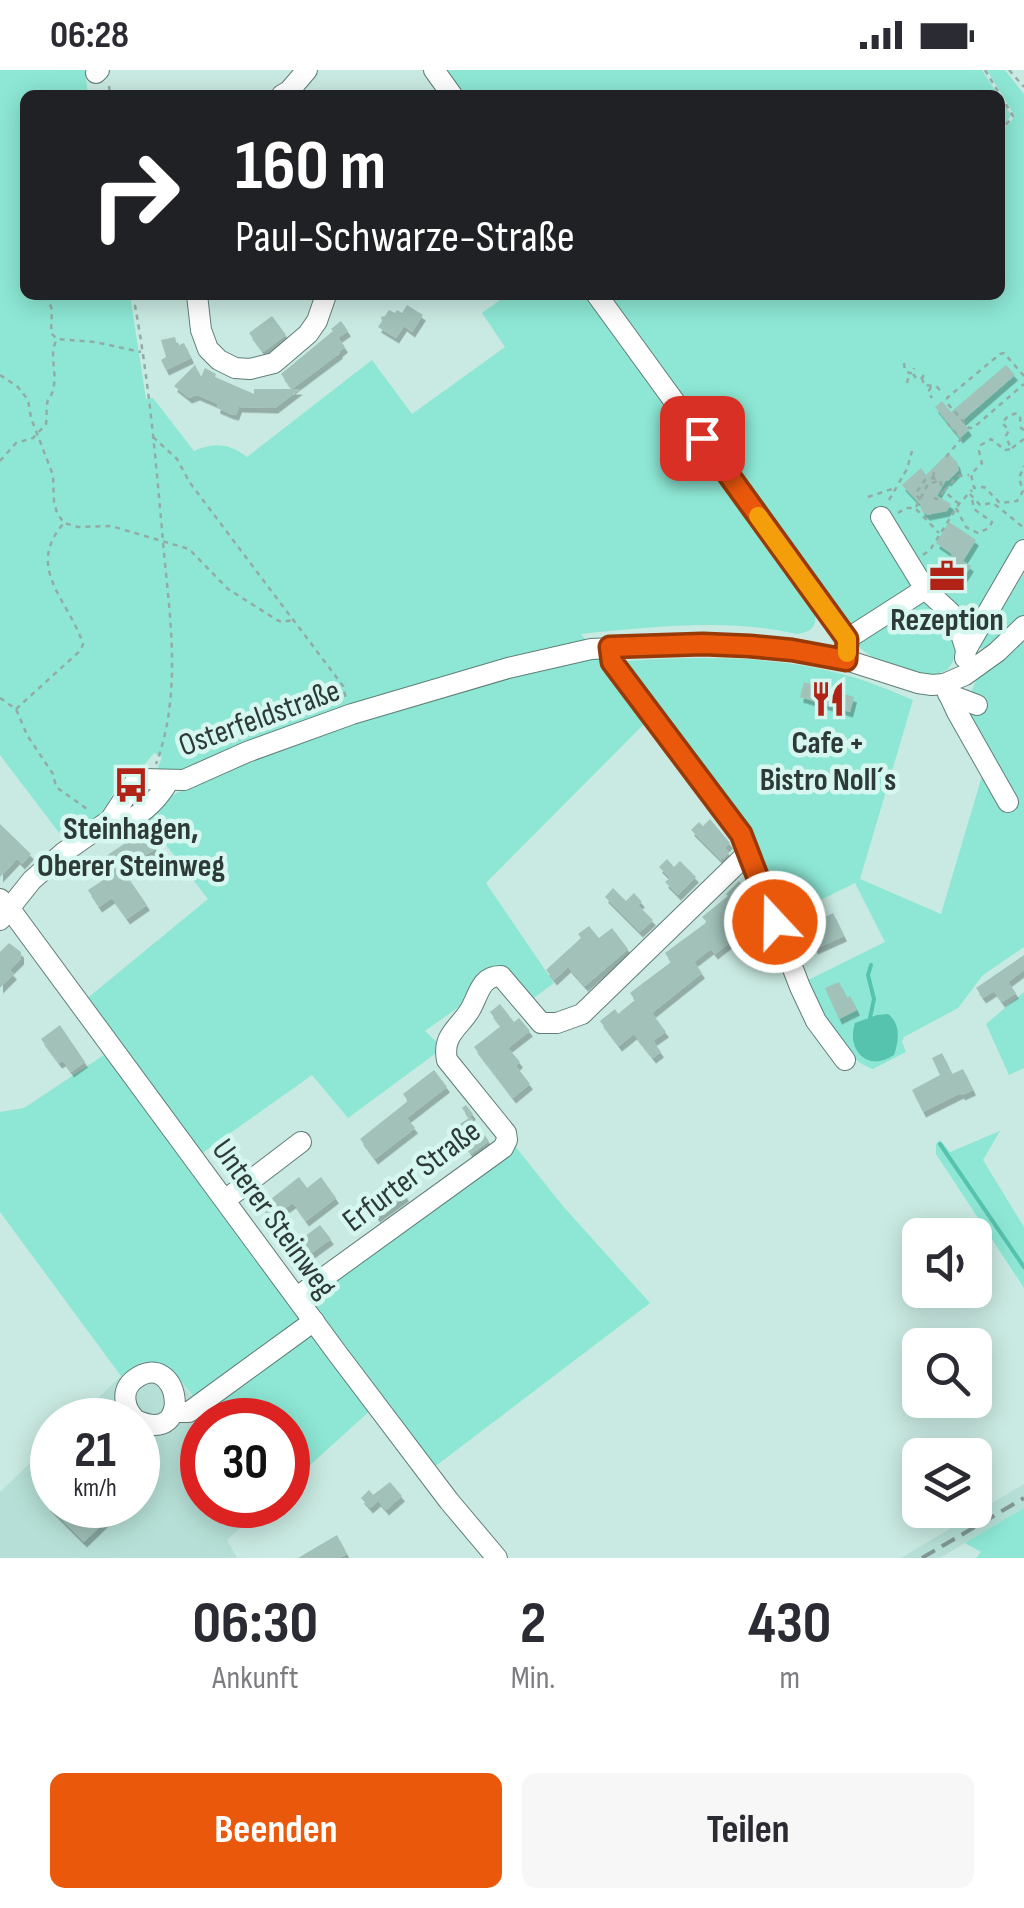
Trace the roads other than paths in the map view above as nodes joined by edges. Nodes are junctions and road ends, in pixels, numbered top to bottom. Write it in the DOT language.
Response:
graph roads {
  1 [pos="307,70"];
  2 [pos="291,90"];
  3 [pos="197,300"];
  4 [pos="324,300"];
  5 [pos="601,300"];
  6 [pos="885,514"];
  7 [pos="1024,550"];
  8 [pos="925,589"];
  9 [pos="1024,626"];
  10 [pos="600,648"];
  11 [pos="846,650"];
  12 [pos="966,650"];
  13 [pos="965,675"];
  14 [pos="946,689"];
  15 [pos="977,704"];
  16 [pos="1008,802"];
  17 [pos="748,853"];
  18 [pos="3,909"];
  19 [pos="845,1060"];
  20 [pos="301,1142"];
  21 [pos="225,1200"];
  22 [pos="297,1298"];
  23 [pos="314,1321"];
  24 [pos="126,1398"];
  25 [pos="173,1412"];
  26 [pos="160,1423"];
  27 [pos="497,1558"];
  1 -- 2 [label="street"];
  3 -- 4 [label="street"];
  5 -- 11 [label="street"];
  6 -- 8 [label="street"];
  7 -- 12 [label="street"];
  8 -- 11 [label="street"];
  8 -- 12 [label="street"];
  9 -- 13 [label="street"];
  10 -- 11 [label="street, Osterfeldstraße"];
  10 -- 17 [label="street"];
  10 -- 18 [label="street, Osterfeldstraße"];
  11 -- 14 [label="street, Osterfeldstraße"];
  12 -- 13 [label="street"];
  13 -- 14 [label="street"];
  14 -- 15 [label="street, Osterfeldstraße"];
  14 -- 16 [label="street"];
  17 -- 19 [label="street"];
  17 -- 22 [label="street, Erfurter Straße"];
  18 -- 21 [label="street, Unterer Steinweg"];
  20 -- 21 [label="street"];
  21 -- 22 [label="street, Unterer Steinweg"];
  22 -- 23 [label="street, Unterer Steinweg"];
  23 -- 25 [label="street"];
  23 -- 27 [label="street, Unterer Steinweg"];
  24 -- 25 [label="street"];
  25 -- 26 [label="street"];
}
